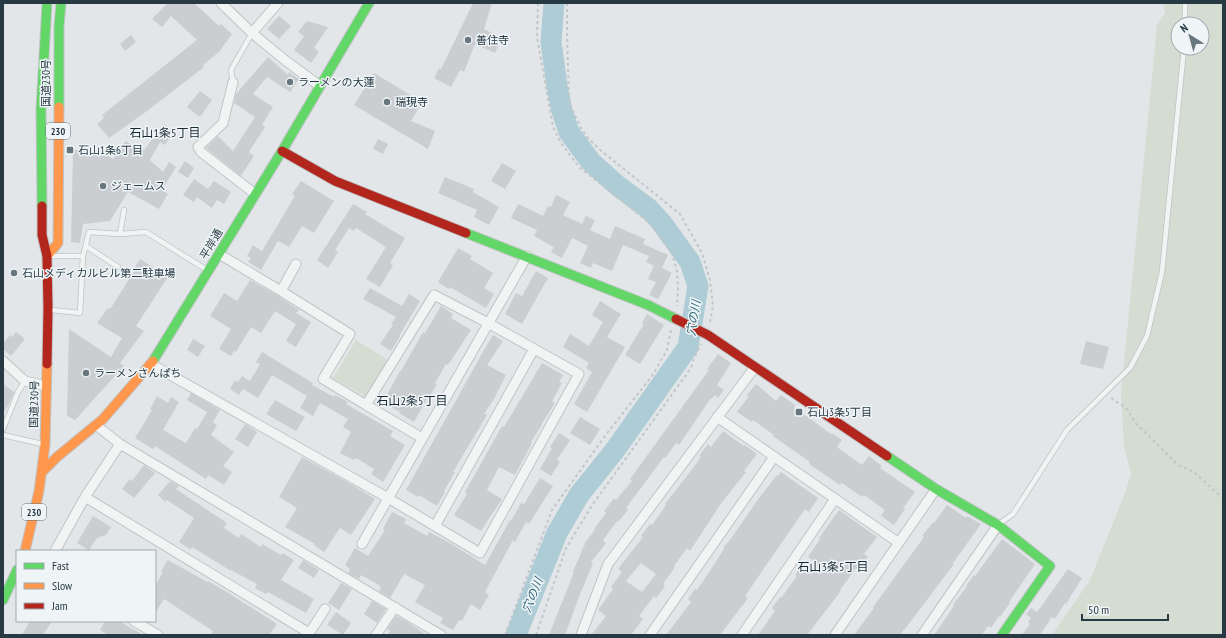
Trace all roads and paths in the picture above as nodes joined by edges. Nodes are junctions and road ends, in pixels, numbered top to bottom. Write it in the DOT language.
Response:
graph roads {
  1 [pos="47,3"];
  2 [pos="61,3"];
  3 [pos="222,3"];
  4 [pos="278,3"];
  5 [pos="369,3"];
  6 [pos="538,3"];
  7 [pos="567,3"];
  8 [pos="1185,3"];
  9 [pos="1184,16"];
  10 [pos="252,33"];
  11 [pos="1183,56"];
  12 [pos="233,82"];
  13 [pos="320,86"];
  14 [pos="282,151"];
  15 [pos="255,194"];
  16 [pos="124,210"];
  17 [pos="120,234"];
  18 [pos="86,246"];
  19 [pos="219,254"];
  20 [pos="47,256"];
  21 [pos="83,256"];
  22 [pos="527,256"];
  23 [pos="296,264"];
  24 [pos="118,267"];
  25 [pos="209,272"];
  26 [pos="281,291"];
  27 [pos="48,309"];
  28 [pos="676,320"];
  29 [pos="488,323"];
  30 [pos="708,335"];
  31 [pos="534,349"];
  32 [pos="3,361"];
  33 [pos="151,364"];
  34 [pos="755,367"];
  35 [pos="25,381"];
  36 [pos="46,386"];
  37 [pos="1104,393"];
  38 [pos="366,405"];
  39 [pos="717,418"];
  40 [pos="96,425"];
  41 [pos="3,428"];
  42 [pos="3,435"];
  43 [pos="422,438"];
  44 [pos="120,444"];
  45 [pos="45,445"];
  46 [pos="774,457"];
  47 [pos="42,472"];
  48 [pos="936,489"];
  49 [pos="85,496"];
  50 [pos="388,498"];
  51 [pos="1223,498"];
  52 [pos="835,499"];
  53 [pos="998,524"];
  54 [pos="435,526"];
  55 [pos="899,543"];
  56 [pos="362,544"];
  57 [pos="25,550"];
  58 [pos="56,550"];
  59 [pos="16,572"];
  60 [pos="3,600"];
  61 [pos="395,607"];
  62 [pos="325,609"];
  63 [pos="136,622"];
  64 [pos="308,634"];
  65 [pos="158,635"];
  66 [pos="376,635"];
  67 [pos="442,635"];
  68 [pos="505,635"];
  69 [pos="536,635"];
  70 [pos="581,635"];
  71 [pos="650,635"];
  72 [pos="742,635"];
  73 [pos="835,635"];
  74 [pos="922,635"];
  75 [pos="1002,635"];
  1 -- 20 [label="main road, 国道230号 / 230"];
  2 -- 20 [label="main road, 国道230号 / 230"];
  3 -- 10 [label="street"];
  4 -- 10 [label="street"];
  5 -- 13 [label="main road, 平岸通"];
  6 -- 28 [label="path"];
  7 -- 30 [label="path"];
  8 -- 9 [label="lane"];
  10 -- 12 [label="lane"];
  10 -- 13 [label="street"];
  11 -- 37 [label="lane"];
  12 -- 15 [label="street"];
  13 -- 14 [label="main road, 平岸通"];
  14 -- 15 [label="main road, 平岸通"];
  14 -- 22 [label="main road"];
  15 -- 19 [label="main road, 平岸通"];
  16 -- 17 [label="lane"];
  17 -- 18 [label="lane"];
  17 -- 25 [label="lane"];
  18 -- 21 [label="lane"];
  18 -- 24 [label="lane"];
  19 -- 25 [label="main road, 平岸通"];
  19 -- 26 [label="street"];
  20 -- 21 [label="lane"];
  20 -- 27 [label="main road, 国道230号 / 230"];
  21 -- 27 [label="lane"];
  22 -- 28 [label="main road"];
  22 -- 29 [label="street"];
  23 -- 26 [label="street"];
  25 -- 33 [label="main road, 平岸通"];
  26 -- 38 [label="street"];
  27 -- 36 [label="main road, 国道230号 / 230"];
  28 -- 30 [label="main road"];
  28 -- 68 [label="path"];
  29 -- 31 [label="street"];
  29 -- 38 [label="street"];
  29 -- 43 [label="street"];
  30 -- 34 [label="main road"];
  30 -- 69 [label="path"];
  31 -- 54 [label="street"];
  31 -- 54 [label="street"];
  32 -- 35 [label="street"];
  33 -- 40 [label="main road, 平岸通"];
  33 -- 50 [label="street"];
  34 -- 39 [label="street"];
  34 -- 48 [label="main road"];
  35 -- 36 [label="street"];
  35 -- 41 [label="lane"];
  36 -- 45 [label="main road, 国道230号 / 230"];
  37 -- 51 [label="path"];
  37 -- 53 [label="lane"];
  38 -- 43 [label="street"];
  39 -- 46 [label="street"];
  39 -- 70 [label="street"];
  40 -- 44 [label="street"];
  40 -- 47 [label="main road, 平岸通"];
  42 -- 45 [label="lane"];
  43 -- 50 [label="street"];
  44 -- 49 [label="street"];
  44 -- 61 [label="street"];
  45 -- 47 [label="main road, 国道230号 / 230"];
  46 -- 52 [label="street"];
  46 -- 71 [label="street"];
  47 -- 57 [label="main road, 国道230号 / 230"];
  48 -- 53 [label="main road"];
  48 -- 55 [label="street"];
  49 -- 58 [label="street"];
  49 -- 64 [label="street"];
  50 -- 54 [label="street"];
  50 -- 56 [label="street"];
  52 -- 55 [label="street"];
  52 -- 72 [label="street"];
  53 -- 74 [label="street"];
  53 -- 75 [label="main road"];
  55 -- 73 [label="street"];
  59 -- 60 [label="main road"];
  61 -- 66 [label="street"];
  61 -- 67 [label="street"];
  62 -- 64 [label="street"];
  63 -- 65 [label="street"];
}
